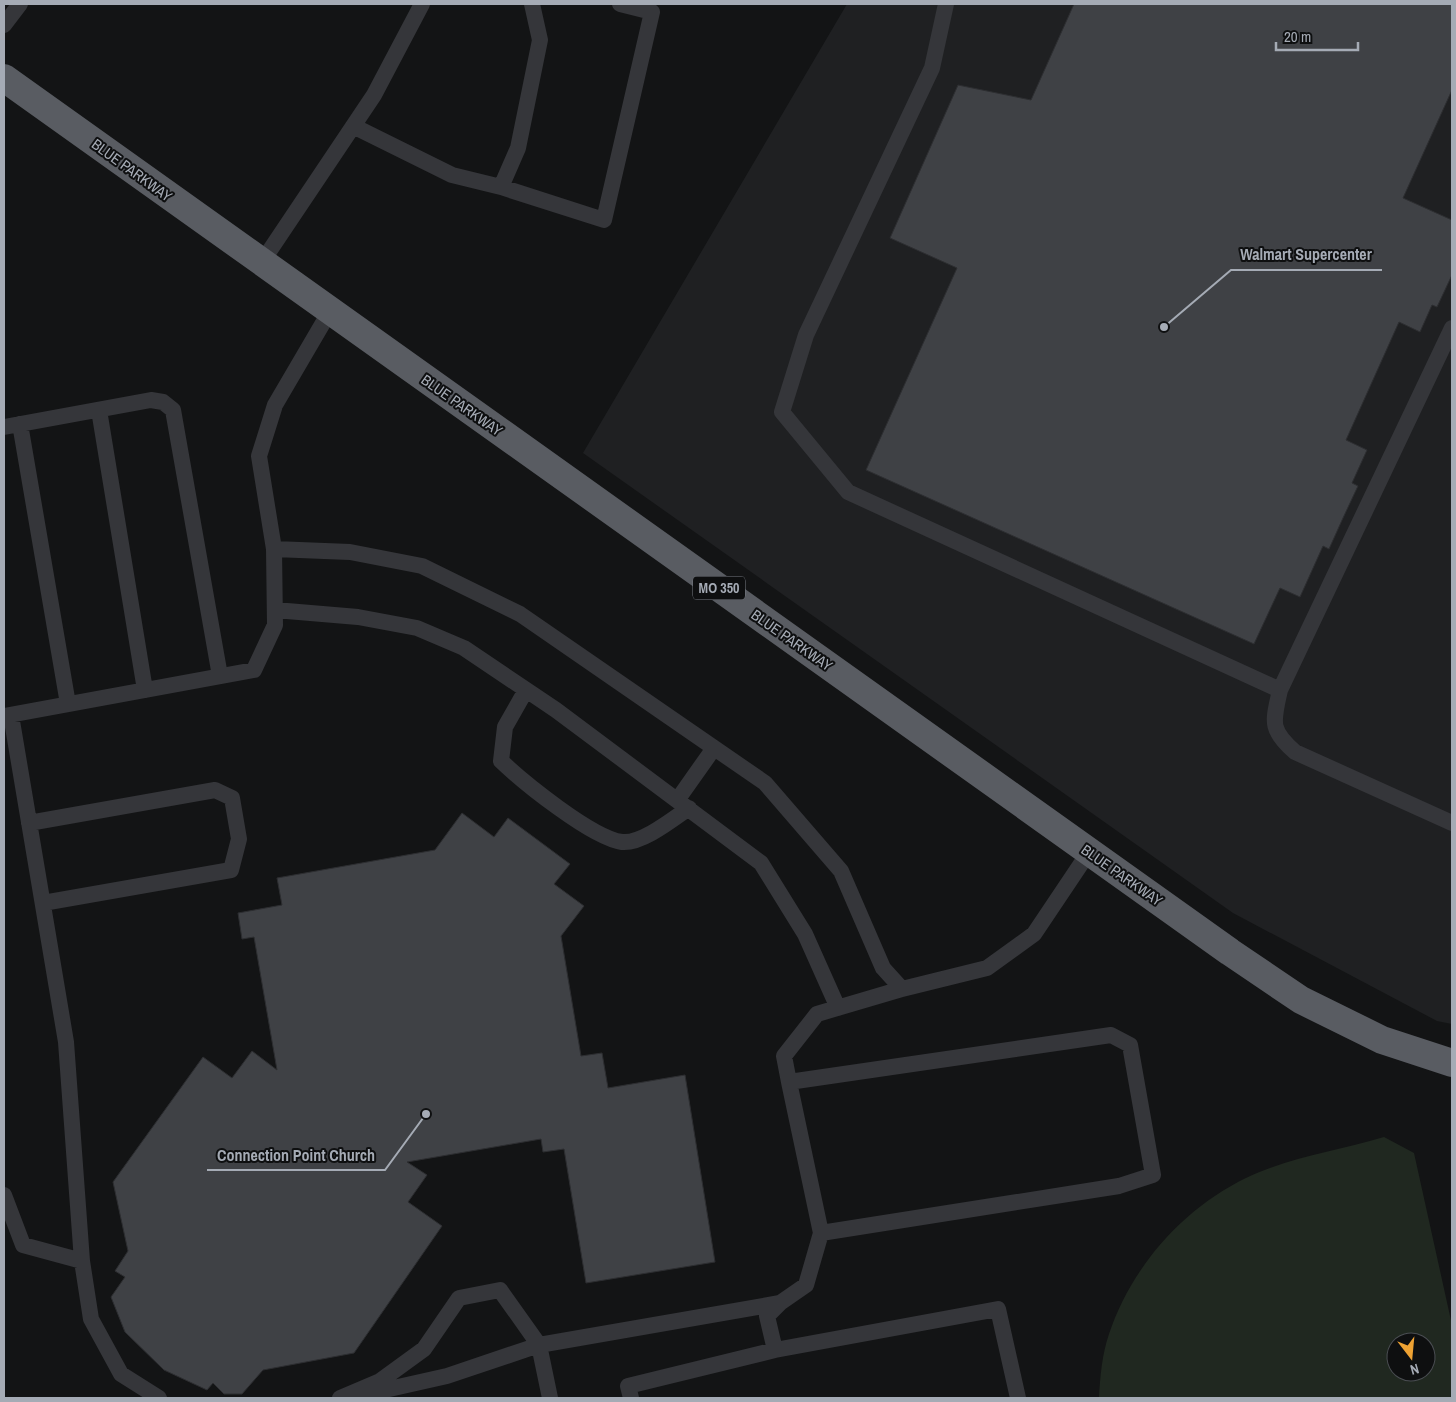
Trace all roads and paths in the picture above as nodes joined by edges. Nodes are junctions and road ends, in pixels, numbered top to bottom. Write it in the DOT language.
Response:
graph roads {
  1 [pos="20,4"];
  2 [pos="422,4"];
  3 [pos="532,4"];
  4 [pos="620,4"];
  5 [pos="946,4"];
  6 [pos="4,25"];
  7 [pos="4,78"];
  8 [pos="353,126"];
  9 [pos="501,187"];
  10 [pos="262,262"];
  11 [pos="330,311"];
  12 [pos="1452,328"];
  13 [pos="99,410"];
  14 [pos="12,425"];
  15 [pos="274,550"];
  16 [pos="275,610"];
  17 [pos="220,676"];
  18 [pos="145,690"];
  19 [pos="526,690"];
  20 [pos="1280,690"];
  21 [pos="68,704"];
  22 [pos="7,715"];
  23 [pos="714,748"];
  24 [pos="684,804"];
  25 [pos="29,823"];
  26 [pos="1452,823"];
  27 [pos="1089,852"];
  28 [pos="43,903"];
  29 [pos="905,988"];
  30 [pos="838,1008"];
  31 [pos="1452,1064"];
  32 [pos="789,1082"];
  33 [pos="4,1195"];
  34 [pos="821,1233"];
  35 [pos="82,1261"];
  36 [pos="780,1303"];
  37 [pos="539,1346"];
  38 [pos="775,1350"];
  39 [pos="159,1398"];
  40 [pos="340,1398"];
  41 [pos="349,1398"];
  42 [pos="550,1398"];
  43 [pos="631,1398"];
  44 [pos="1018,1398"];
  1 -- 6 [label="lane"];
  2 -- 8 [label="lane"];
  3 -- 9 [label="lane"];
  4 -- 9 [label="lane"];
  5 -- 20 [label="lane"];
  7 -- 10 [label="highway, BLUE PARKWAY / MO 350"];
  8 -- 9 [label="lane"];
  8 -- 10 [label="lane"];
  10 -- 11 [label="highway, BLUE PARKWAY / MO 350"];
  11 -- 15 [label="lane"];
  11 -- 27 [label="highway, BLUE PARKWAY / MO 350"];
  12 -- 20 [label="lane"];
  13 -- 14 [label="lane"];
  13 -- 17 [label="lane"];
  13 -- 18 [label="lane"];
  14 -- 21 [label="lane"];
  15 -- 16 [label="lane"];
  15 -- 23 [label="lane"];
  16 -- 17 [label="lane"];
  16 -- 19 [label="lane"];
  17 -- 18 [label="lane"];
  18 -- 21 [label="lane"];
  19 -- 24 [label="lane"];
  19 -- 24 [label="lane"];
  20 -- 26 [label="lane"];
  21 -- 22 [label="lane"];
  22 -- 25 [label="lane"];
  23 -- 24 [label="lane"];
  23 -- 29 [label="lane"];
  24 -- 30 [label="lane"];
  25 -- 28 [label="lane"];
  25 -- 28 [label="lane"];
  27 -- 29 [label="lane"];
  27 -- 31 [label="highway, BLUE PARKWAY / MO 350"];
  28 -- 35 [label="lane"];
  29 -- 30 [label="lane"];
  30 -- 32 [label="lane"];
  32 -- 34 [label="lane"];
  32 -- 34 [label="lane"];
  33 -- 35 [label="lane"];
  34 -- 36 [label="lane"];
  35 -- 39 [label="lane"];
  36 -- 37 [label="lane"];
  36 -- 38 [label="lane"];
  37 -- 40 [label="lane"];
  37 -- 41 [label="lane"];
  37 -- 42 [label="lane"];
  38 -- 43 [label="lane"];
  38 -- 44 [label="lane"];
}
